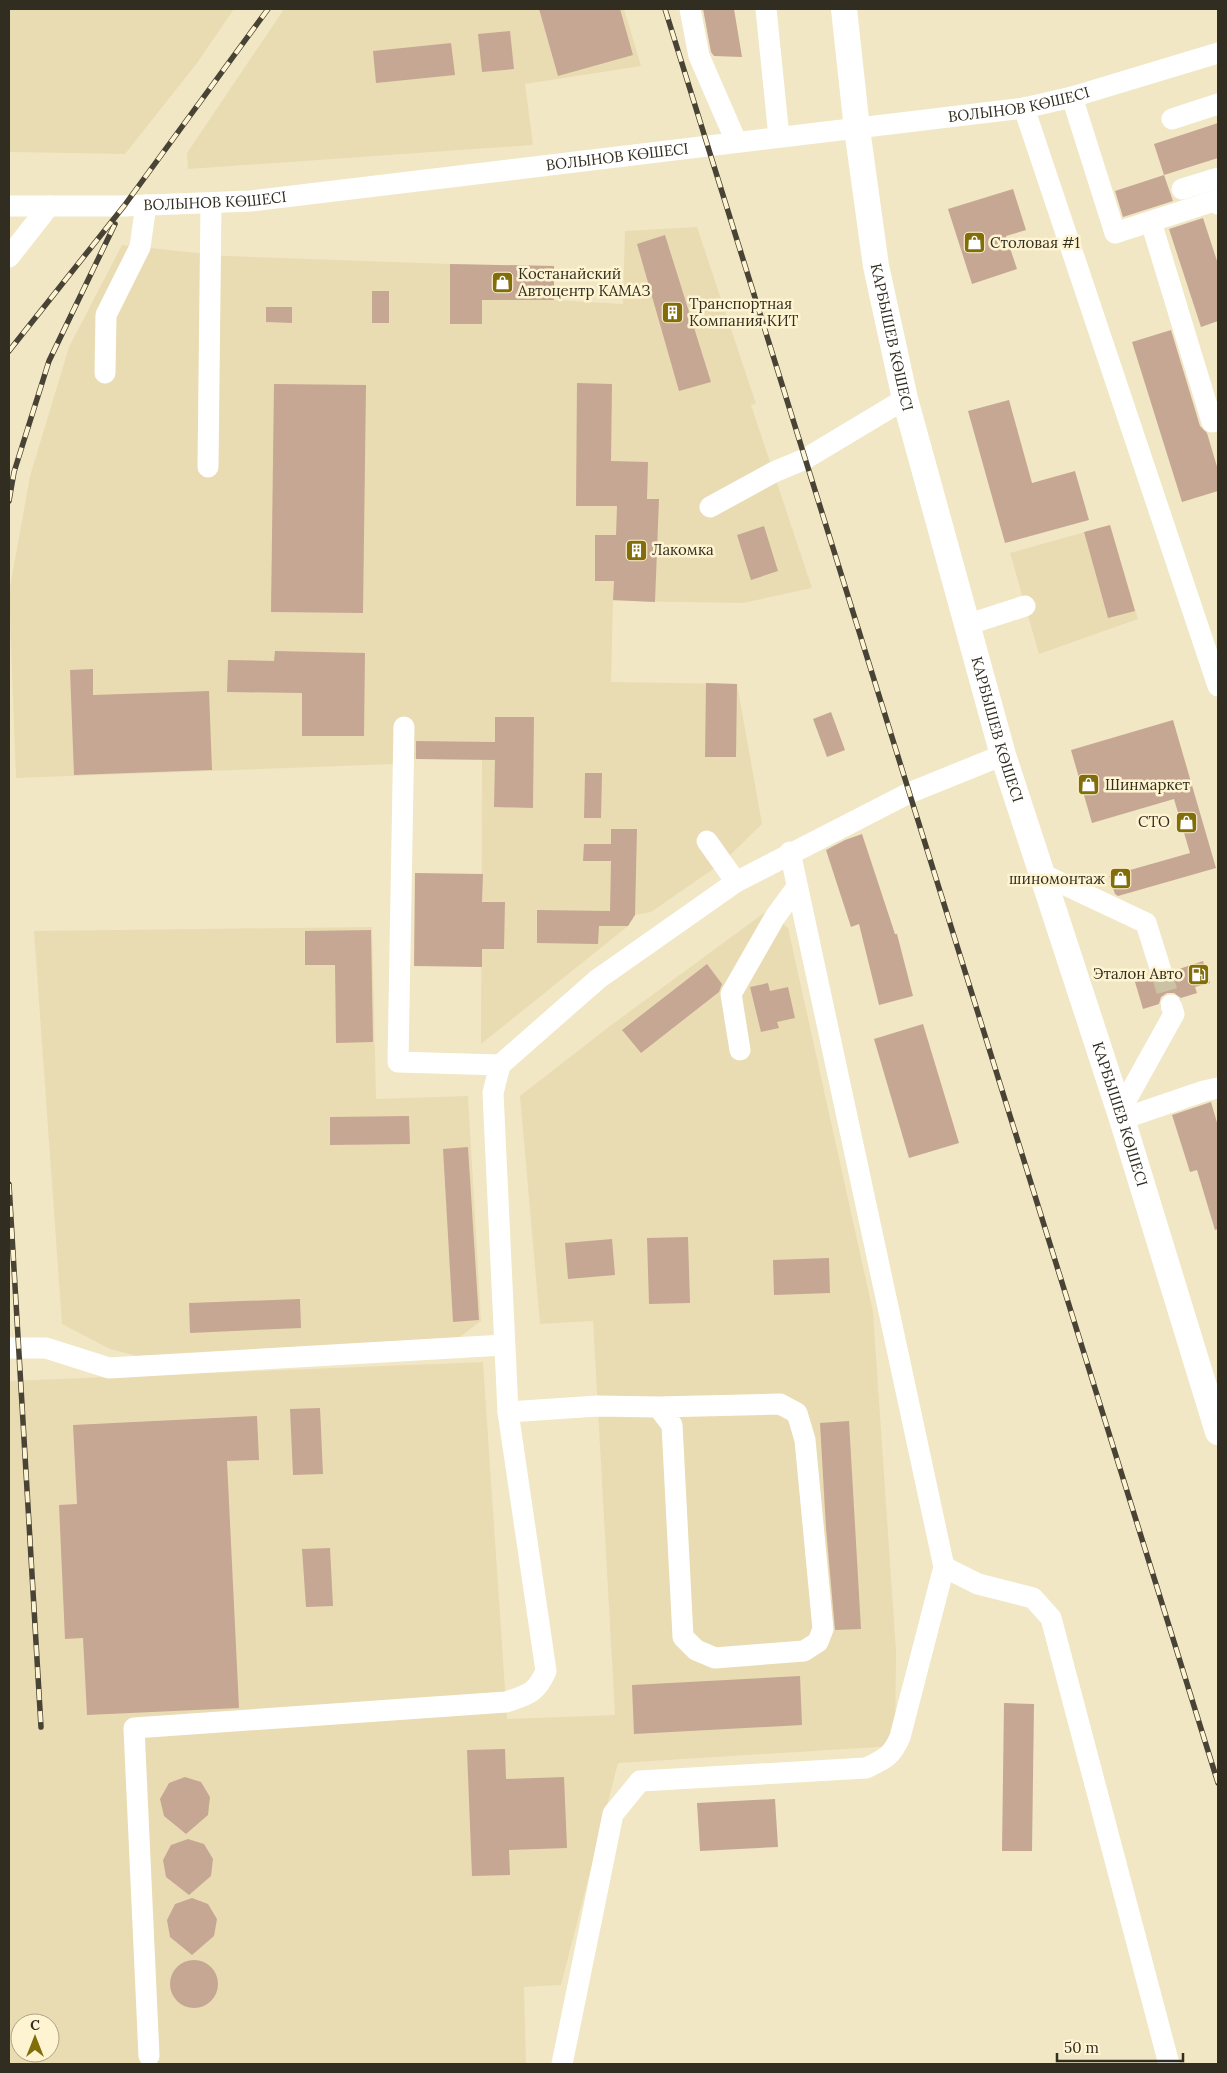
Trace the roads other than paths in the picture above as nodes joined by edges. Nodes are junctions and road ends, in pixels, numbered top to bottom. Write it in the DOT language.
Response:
graph roads {
  1 [pos="690,9"];
  2 [pos="766,9"];
  3 [pos="844,9"];
  4 [pos="1218,53"];
  5 [pos="1072,97"];
  6 [pos="1218,104"];
  7 [pos="1024,108"];
  8 [pos="1172,119"];
  9 [pos="857,129"];
  10 [pos="779,137"];
  11 [pos="736,142"];
  12 [pos="1218,178"];
  13 [pos="1182,189"];
  14 [pos="211,203"];
  15 [pos="1218,204"];
  16 [pos="146,205"];
  17 [pos="9,206"];
  18 [pos="49,206"];
  19 [pos="1151,222"];
  20 [pos="9,257"];
  21 [pos="105,373"];
  22 [pos="905,399"];
  23 [pos="1218,420"];
  24 [pos="208,467"];
  25 [pos="710,507"];
  26 [pos="1025,606"];
  27 [pos="966,625"];
  28 [pos="1218,686"];
  29 [pos="404,727"];
  30 [pos="1003,755"];
  31 [pos="707,841"];
  32 [pos="790,852"];
  33 [pos="1042,874"];
  34 [pos="736,882"];
  35 [pos="797,887"];
  36 [pos="1161,971"];
  37 [pos="1171,1005"];
  38 [pos="740,1050"];
  39 [pos="500,1064"];
  40 [pos="1218,1088"];
  41 [pos="1121,1115"];
  42 [pos="504,1345"];
  43 [pos="9,1348"];
  44 [pos="658,1407"];
  45 [pos="508,1412"];
  46 [pos="1218,1432"];
  47 [pos="944,1567"];
  48 [pos="149,2056"];
  49 [pos="562,2064"];
  50 [pos="1169,2064"];
  1 -- 11 [label="street"];
  2 -- 10 [label="street"];
  3 -- 9 [label="main road, КАРБЫШЕВ КӨШЕСІ"];
  4 -- 5 [label="street, ВОЛЫНОВ КӨШЕСІ"];
  5 -- 7 [label="street, ВОЛЫНОВ КӨШЕСІ"];
  5 -- 19 [label="street"];
  6 -- 8 [label="street"];
  7 -- 9 [label="street, ВОЛЫНОВ КӨШЕСІ"];
  7 -- 28 [label="street"];
  9 -- 10 [label="street, ВОЛЫНОВ КӨШЕСІ"];
  9 -- 22 [label="main road, КАРБЫШЕВ КӨШЕСІ"];
  10 -- 11 [label="street, ВОЛЫНОВ КӨШЕСІ"];
  11 -- 14 [label="street, ВОЛЫНОВ КӨШЕСІ"];
  12 -- 13 [label="street"];
  14 -- 16 [label="street, ВОЛЫНОВ КӨШЕСІ"];
  14 -- 24 [label="street"];
  15 -- 19 [label="street"];
  16 -- 18 [label="street, ВОЛЫНОВ КӨШЕСІ"];
  16 -- 21 [label="street"];
  17 -- 18 [label="street, ВОЛЫНОВ КӨШЕСІ"];
  18 -- 20 [label="street"];
  19 -- 23 [label="street"];
  22 -- 25 [label="street"];
  22 -- 27 [label="main road, КАРБЫШЕВ КӨШЕСІ"];
  26 -- 27 [label="street"];
  27 -- 30 [label="main road, КАРБЫШЕВ КӨШЕСІ"];
  29 -- 39 [label="street"];
  30 -- 32 [label="street"];
  30 -- 33 [label="main road, КАРБЫШЕВ КӨШЕСІ"];
  31 -- 34 [label="street"];
  32 -- 34 [label="street"];
  32 -- 35 [label="street"];
  33 -- 36 [label="street"];
  33 -- 41 [label="main road, КАРБЫШЕВ КӨШЕСІ"];
  34 -- 39 [label="street"];
  35 -- 38 [label="street"];
  35 -- 47 [label="street"];
  37 -- 41 [label="street"];
  39 -- 42 [label="street"];
  40 -- 41 [label="street"];
  41 -- 46 [label="main road, КАРБЫШЕВ КӨШЕСІ"];
  42 -- 43 [label="street"];
  42 -- 45 [label="street"];
  44 -- 44 [label="street"];
  44 -- 45 [label="street"];
  45 -- 48 [label="street"];
  47 -- 49 [label="street"];
  47 -- 50 [label="street"];
}
